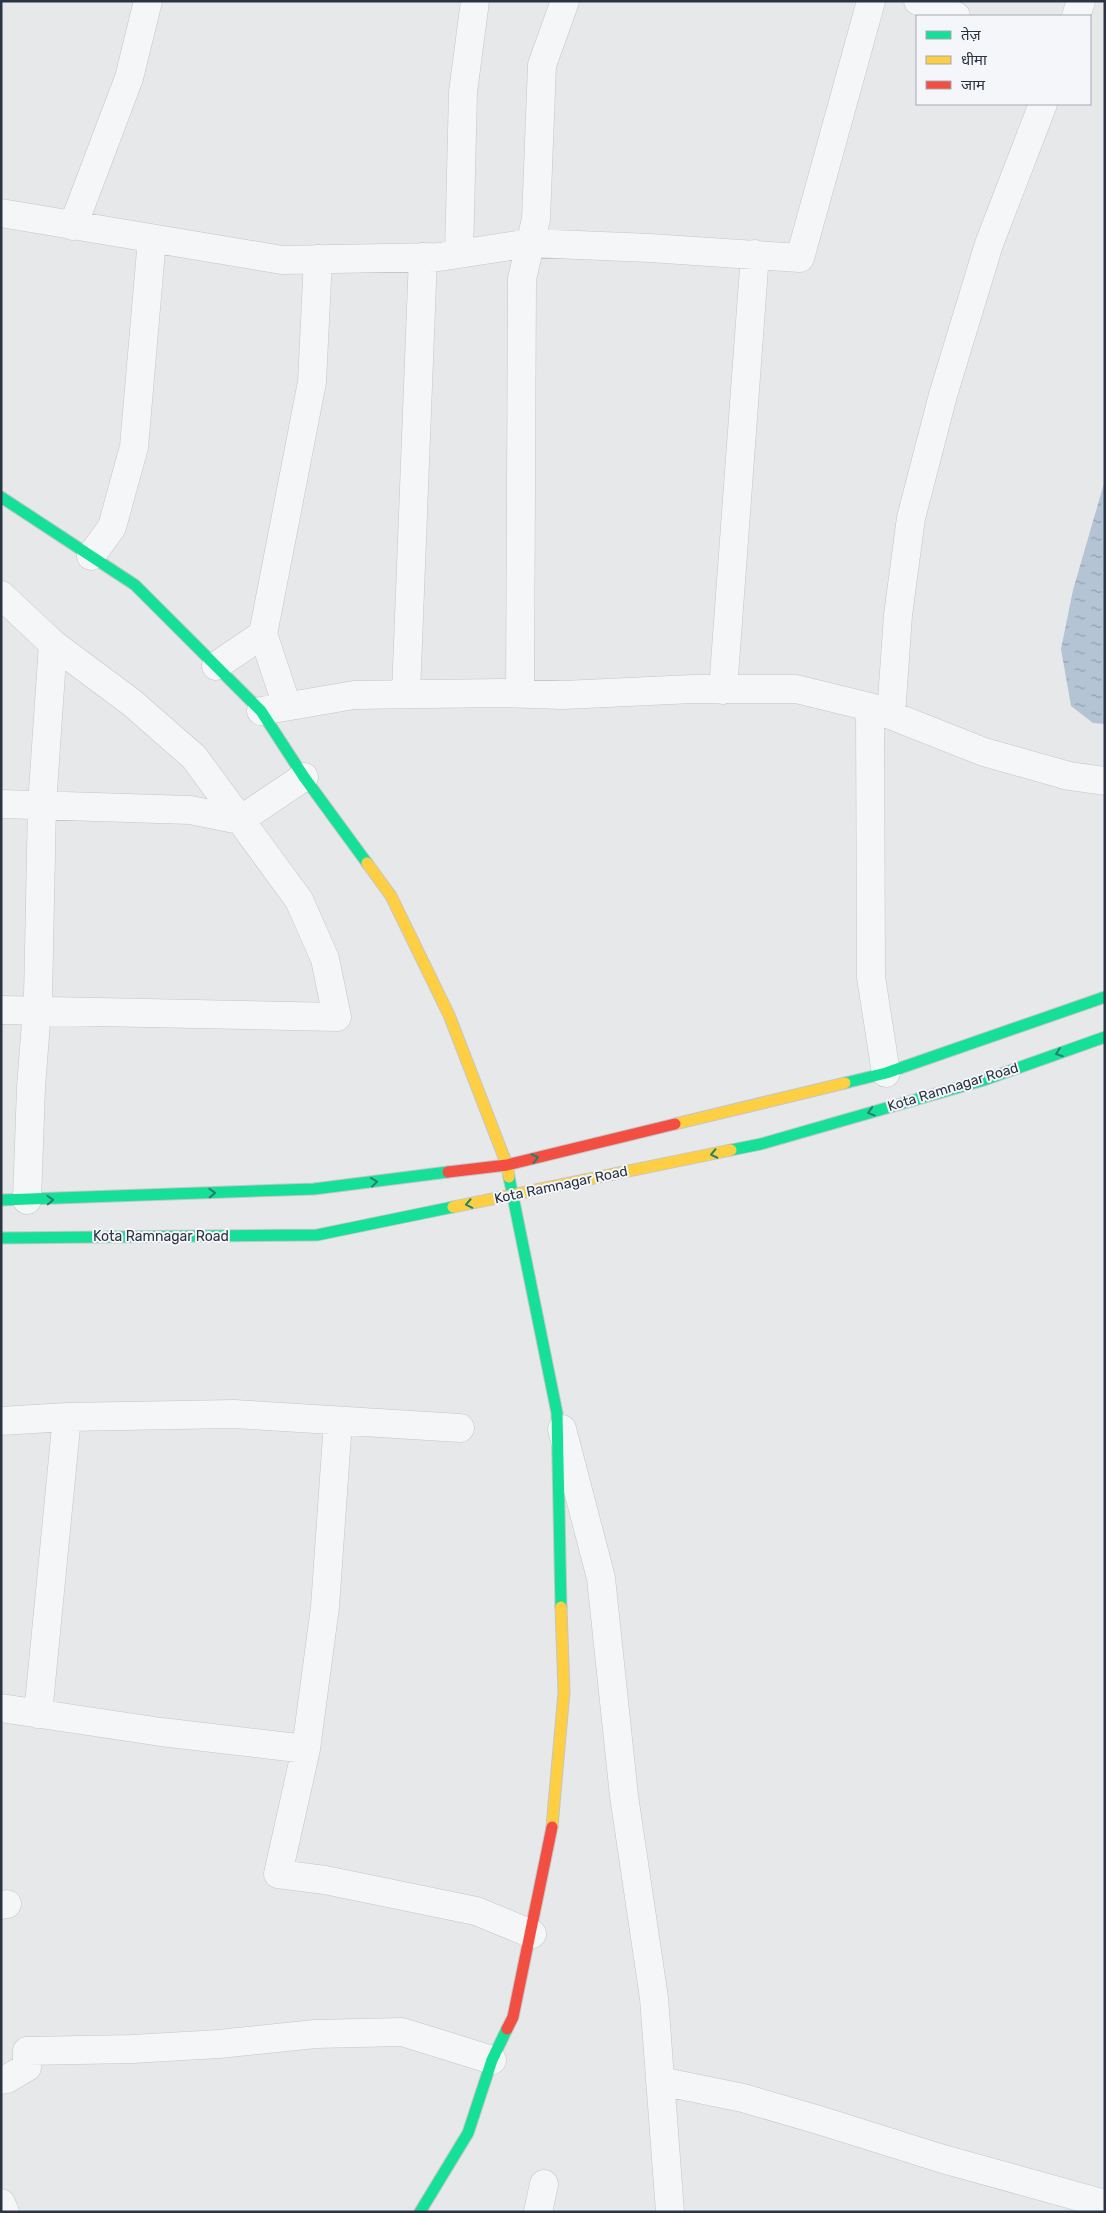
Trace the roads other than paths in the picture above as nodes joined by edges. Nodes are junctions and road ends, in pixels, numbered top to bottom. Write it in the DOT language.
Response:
graph roads {
  1 [pos="148,1"];
  2 [pos="475,1"];
  3 [pos="565,1"];
  4 [pos="872,1"];
  5 [pos="1081,1"];
  6 [pos="1076,15"];
  7 [pos="1043,105"];
  8 [pos="1,213"];
  9 [pos="73,226"];
  10 [pos="152,239"];
  11 [pos="530,243"];
  12 [pos="459,254"];
  13 [pos="755,254"];
  14 [pos="423,257"];
  15 [pos="318,259"];
  16 [pos="1,497"];
  17 [pos="92,556"];
  18 [pos="1,595"];
  19 [pos="263,634"];
  20 [pos="53,644"];
  21 [pos="216,666"];
  22 [pos="722,690"];
  23 [pos="520,693"];
  24 [pos="406,694"];
  25 [pos="274,709"];
  26 [pos="881,711"];
  27 [pos="304,777"];
  28 [pos="1105,781"];
  29 [pos="1,804"];
  30 [pos="42,805"];
  31 [pos="240,820"];
  32 [pos="1105,997"];
  33 [pos="1,1010"];
  34 [pos="36,1011"];
  35 [pos="1105,1037"];
  36 [pos="886,1073"];
  37 [pos="507,1165"];
  38 [pos="513,1196"];
  39 [pos="14,1200"];
  40 [pos="1,1238"];
  41 [pos="557,1413"];
  42 [pos="67,1417"];
  43 [pos="338,1421"];
  44 [pos="1,1422"];
  45 [pos="460,1428"];
  46 [pos="1,1708"];
  47 [pos="38,1714"];
  48 [pos="306,1749"];
  49 [pos="532,1934"];
  50 [pos="492,2060"];
  51 [pos="1,2080"];
  52 [pos="660,2081"];
  53 [pos="544,2184"];
  54 [pos="1,2203"];
  55 [pos="1105,2204"];
  56 [pos="5,2212"];
  57 [pos="420,2212"];
  58 [pos="538,2212"];
  59 [pos="670,2212"];
  1 -- 9 [label="street"];
  2 -- 12 [label="street"];
  3 -- 11 [label="street"];
  4 -- 13 [label="street"];
  5 -- 6 [label="street"];
  7 -- 26 [label="street"];
  8 -- 9 [label="street"];
  9 -- 10 [label="street"];
  10 -- 15 [label="street"];
  10 -- 17 [label="street"];
  11 -- 12 [label="street"];
  11 -- 13 [label="street"];
  11 -- 23 [label="street"];
  12 -- 14 [label="street"];
  13 -- 22 [label="street"];
  14 -- 15 [label="street"];
  14 -- 24 [label="street"];
  15 -- 19 [label="street"];
  16 -- 17 [label="street"];
  17 -- 21 [label="street"];
  18 -- 20 [label="street"];
  19 -- 21 [label="street"];
  19 -- 25 [label="street"];
  20 -- 30 [label="street"];
  20 -- 31 [label="street"];
  21 -- 25 [label="street"];
  22 -- 23 [label="street"];
  22 -- 26 [label="street"];
  23 -- 24 [label="street"];
  24 -- 25 [label="street"];
  25 -- 27 [label="street"];
  26 -- 28 [label="street"];
  26 -- 36 [label="street"];
  27 -- 31 [label="street"];
  27 -- 37 [label="street"];
  29 -- 30 [label="street"];
  30 -- 31 [label="street"];
  30 -- 34 [label="street"];
  31 -- 34 [label="street"];
  32 -- 36 [label="street"];
  33 -- 34 [label="street"];
  34 -- 39 [label="street"];
  35 -- 38 [label="street, Kota Ramnagar Road, one-way"];
  37 -- 36 [label="street, one-way"];
  37 -- 38 [label="street"];
  39 -- 37 [label="street, one-way"];
  38 -- 40 [label="street, Kota Ramnagar Road, one-way"];
  38 -- 41 [label="street"];
  41 -- 49 [label="street"];
  41 -- 52 [label="street"];
  42 -- 43 [label="street"];
  42 -- 44 [label="street"];
  42 -- 47 [label="street"];
  43 -- 45 [label="street"];
  43 -- 48 [label="street"];
  46 -- 47 [label="street"];
  47 -- 48 [label="street"];
  48 -- 49 [label="street"];
  49 -- 50 [label="street"];
  50 -- 51 [label="street"];
  50 -- 57 [label="street"];
  52 -- 55 [label="street"];
  52 -- 59 [label="street"];
  53 -- 58 [label="street"];
  54 -- 56 [label="street"];
}
